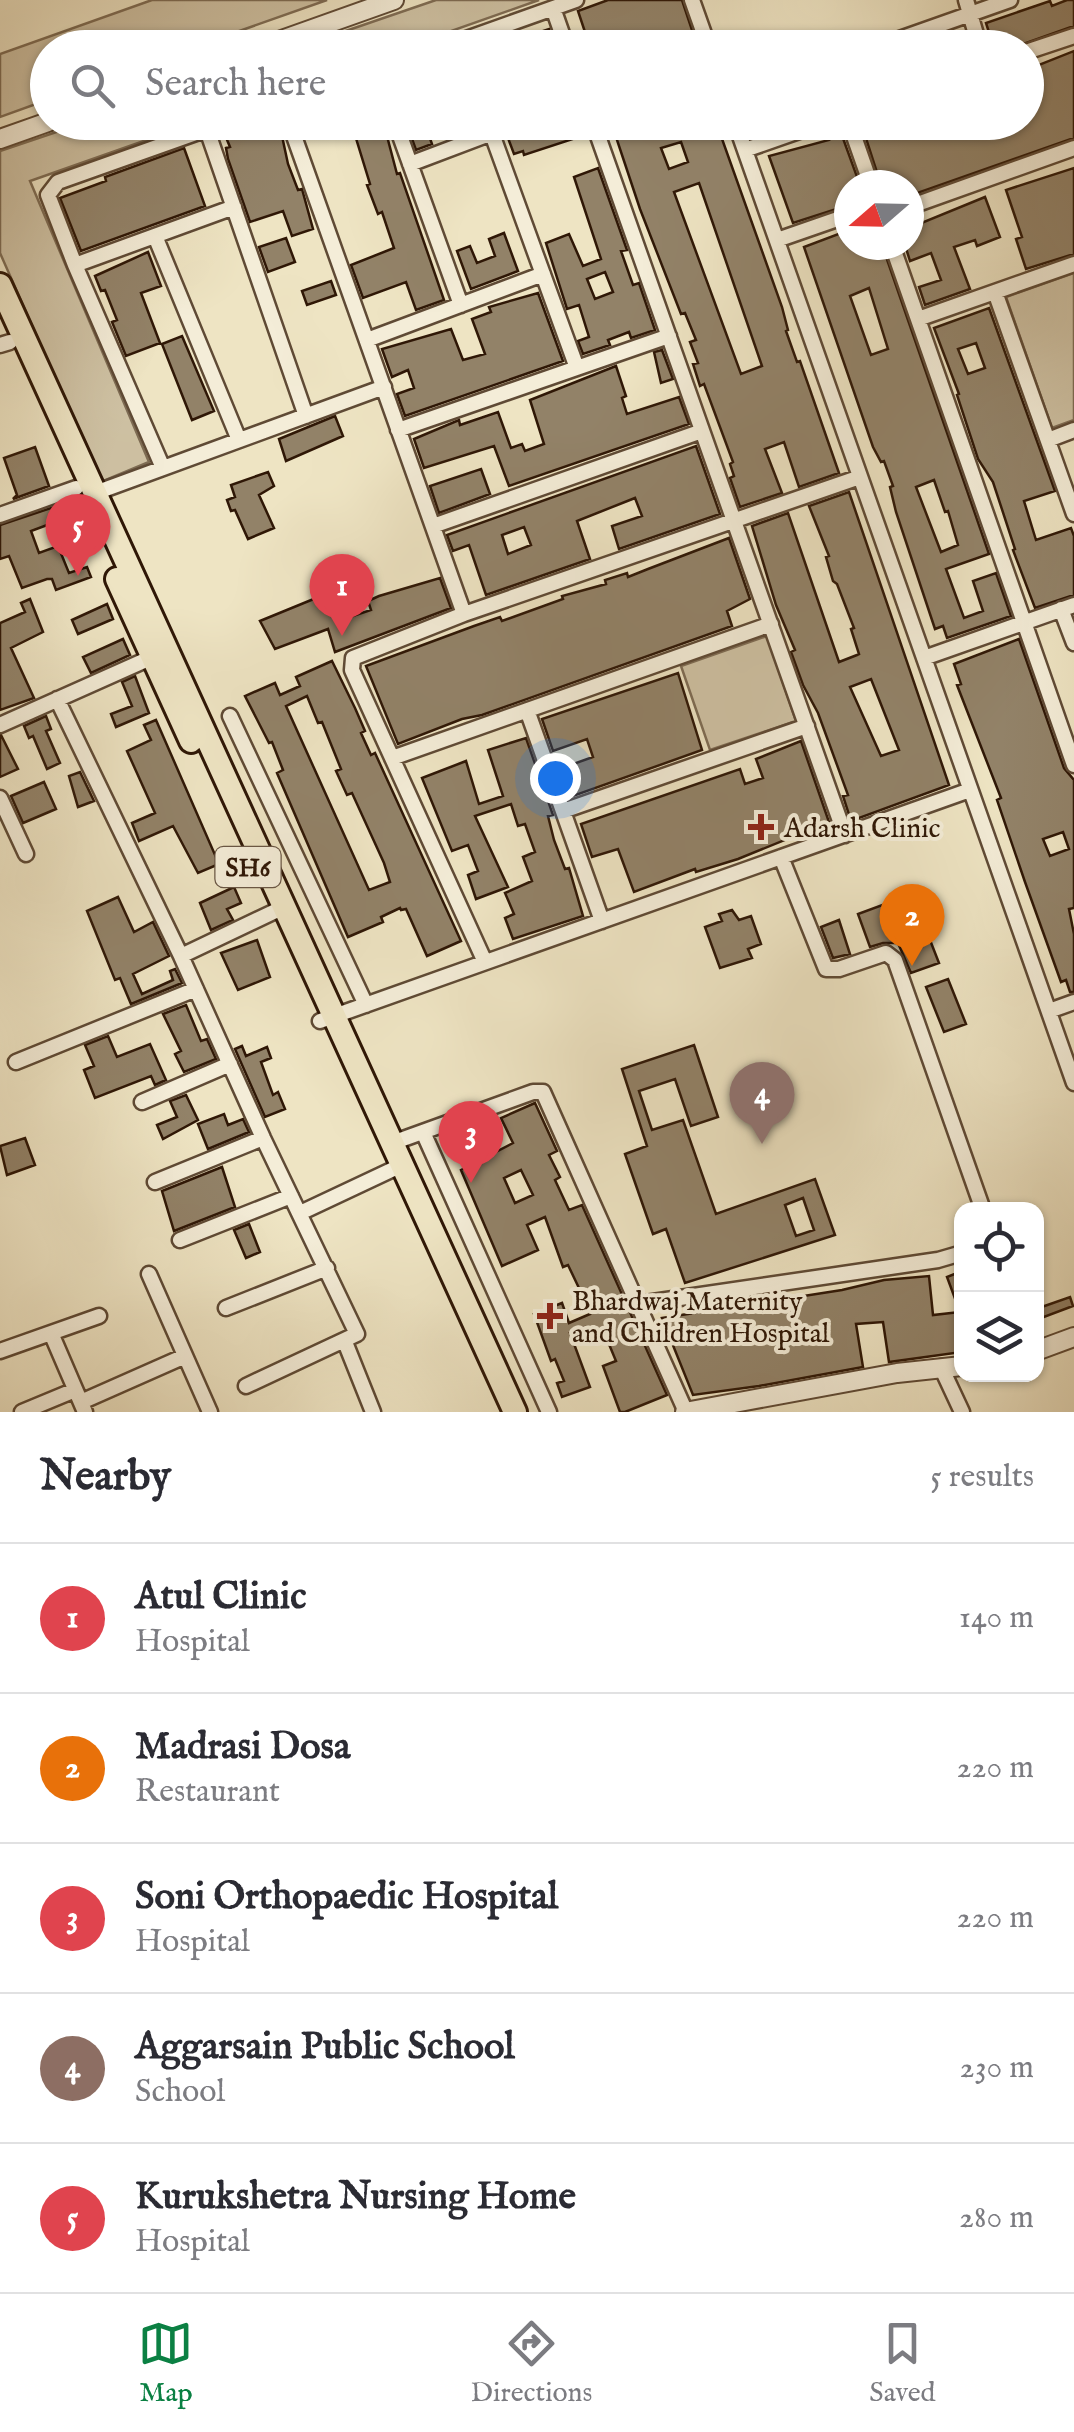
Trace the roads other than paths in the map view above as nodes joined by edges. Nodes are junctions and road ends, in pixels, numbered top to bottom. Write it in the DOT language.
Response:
graph roads {
  1 [pos="394,0"];
  2 [pos="576,0"];
  3 [pos="692,0"];
  4 [pos="1010,0"];
  5 [pos="968,7"];
  6 [pos="553,8"];
  7 [pos="310,30"];
  8 [pos="491,30"];
  9 [pos="561,30"];
  10 [pos="703,30"];
  11 [pos="915,30"];
  12 [pos="1074,36"];
  13 [pos="1044,46"];
  14 [pos="30,128"];
  15 [pos="0,139"];
  16 [pos="179,140"];
  17 [pos="211,140"];
  18 [pos="295,140"];
  19 [pos="401,140"];
  20 [pos="476,140"];
  21 [pos="494,140"];
  22 [pos="600,140"];
  23 [pos="741,140"];
  24 [pos="774,140"];
  25 [pos="855,140"];
  26 [pos="1074,148"];
  27 [pos="745,150"];
  28 [pos="410,164"];
  29 [pos="866,170"];
  30 [pos="924,202"];
  31 [pos="234,207"];
  32 [pos="834,219"];
  33 [pos="155,236"];
  34 [pos="777,240"];
  35 [pos="897,260"];
  36 [pos="1074,264"];
  37 [pos="75,265"];
  38 [pos="543,274"];
  39 [pos="0,285"];
  40 [pos="995,292"];
  41 [pos="461,305"];
  42 [pos="918,319"];
  43 [pos="3,336"];
  44 [pos="669,336"];
  45 [pos="366,340"];
  46 [pos="577,368"];
  47 [pos="384,388"];
  48 [pos="306,416"];
  49 [pos="398,430"];
  50 [pos="702,430"];
  51 [pos="1074,430"];
  52 [pos="239,440"];
  53 [pos="1048,440"];
  54 [pos="163,468"];
  55 [pos="860,477"];
  56 [pos="86,491"];
  57 [pos="1074,514"];
  58 [pos="0,515"];
  59 [pos="734,520"];
  60 [pos="433,526"];
  61 [pos="1068,607"];
  62 [pos="464,614"];
  63 [pos="1024,623"];
  64 [pos="771,624"];
  65 [pos="1074,644"];
  66 [pos="160,653"];
  67 [pos="924,658"];
  68 [pos="58,700"];
  69 [pos="528,710"];
  70 [pos="230,716"];
  71 [pos="0,725"];
  72 [pos="807,726"];
  73 [pos="392,758"];
  74 [pos="1073,761"];
  75 [pos="970,790"];
  76 [pos="0,798"];
  77 [pos="563,810"];
  78 [pos="845,835"];
  79 [pos="26,854"];
  80 [pos="781,857"];
  81 [pos="277,910"];
  82 [pos="602,921"];
  83 [pos="181,956"];
  84 [pos="485,962"];
  85 [pos="196,989"];
  86 [pos="1074,1002"];
  87 [pos="366,1005"];
  88 [pos="1049,1012"];
  89 [pos="327,1019"];
  90 [pos="16,1062"];
  91 [pos="230,1064"];
  92 [pos="1074,1083"];
  93 [pos="142,1102"];
  94 [pos="423,1132"];
  95 [pos="263,1138"];
  96 [pos="394,1160"];
  97 [pos="156,1182"];
  98 [pos="292,1196"];
  99 [pos="980,1202"];
  100 [pos="300,1213"];
  101 [pos="180,1240"];
  102 [pos="954,1255"];
  103 [pos="327,1268"];
  104 [pos="149,1274"];
  105 [pos="640,1304"];
  106 [pos="226,1308"];
  107 [pos="99,1316"];
  108 [pos="50,1333"];
  109 [pos="1074,1337"];
  110 [pos="345,1342"];
  111 [pos="1044,1347"];
  112 [pos="0,1352"];
  113 [pos="186,1356"];
  114 [pos="954,1366"];
  115 [pos="941,1367"];
  116 [pos="246,1386"];
  117 [pos="80,1401"];
  118 [pos="785,1403"];
  119 [pos="22,1412"];
  120 [pos="209,1412"];
  121 [pos="372,1412"];
  122 [pos="499,1412"];
  123 [pos="515,1412"];
  124 [pos="549,1412"];
  125 [pos="686,1412"];
  126 [pos="962,1412"];
  1 -- 7 [label="street"];
  2 -- 6 [label="street"];
  3 -- 10 [label="street"];
  4 -- 5 [label="street"];
  5 -- 11 [label="street"];
  6 -- 8 [label="street"];
  6 -- 9 [label="street"];
  12 -- 13 [label="street"];
  14 -- 15 [label="street"];
  16 -- 37 [label="street"];
  17 -- 31 [label="street"];
  18 -- 45 [label="street"];
  19 -- 28 [label="street"];
  20 -- 28 [label="street"];
  21 -- 38 [label="street"];
  22 -- 44 [label="street"];
  23 -- 27 [label="street"];
  24 -- 27 [label="street"];
  25 -- 29 [label="street"];
  26 -- 30 [label="street"];
  27 -- 34 [label="street"];
  28 -- 41 [label="street"];
  31 -- 33 [label="street"];
  31 -- 48 [label="street"];
  32 -- 34 [label="street"];
  33 -- 37 [label="street"];
  33 -- 52 [label="street"];
  34 -- 55 [label="street"];
  35 -- 42 [label="street"];
  36 -- 40 [label="street"];
  37 -- 54 [label="street"];
  38 -- 41 [label="street"];
  38 -- 46 [label="street"];
  39 -- 56 [label="main road, SH6"];
  40 -- 42 [label="street"];
  40 -- 53 [label="street"];
  41 -- 45 [label="street"];
  42 -- 63 [label="street"];
  43 -- 56 [label="main road, SH6"];
  44 -- 46 [label="street"];
  44 -- 50 [label="street"];
  45 -- 47 [label="street"];
  46 -- 49 [label="street"];
  47 -- 48 [label="street"];
  47 -- 49 [label="street"];
  48 -- 52 [label="street"];
  49 -- 60 [label="street"];
  50 -- 59 [label="street"];
  50 -- 60 [label="street"];
  51 -- 53 [label="street"];
  52 -- 54 [label="street"];
  53 -- 57 [label="street"];
  54 -- 56 [label="street"];
  55 -- 59 [label="street"];
  55 -- 67 [label="street"];
  56 -- 58 [label="street"];
  56 -- 66 [label="main road, SH6"];
  59 -- 62 [label="street"];
  59 -- 64 [label="street"];
  60 -- 62 [label="street"];
  61 -- 63 [label="street"];
  61 -- 65 [label="street"];
  62 -- 73 [label="street"];
  63 -- 67 [label="street"];
  63 -- 74 [label="street"];
  64 -- 69 [label="street"];
  64 -- 72 [label="street"];
  66 -- 68 [label="street"];
  66 -- 81 [label="main road, SH6"];
  67 -- 75 [label="street"];
  68 -- 71 [label="street"];
  68 -- 83 [label="street"];
  69 -- 73 [label="street"];
  69 -- 77 [label="street"];
  70 -- 87 [label="street"];
  72 -- 77 [label="street"];
  72 -- 78 [label="street"];
  73 -- 84 [label="street"];
  75 -- 78 [label="street"];
  75 -- 88 [label="street"];
  76 -- 79 [label="street"];
  77 -- 82 [label="street"];
  78 -- 80 [label="street"];
  80 -- 82 [label="street"];
  80 -- 99 [label="street"];
  81 -- 83 [label="street"];
  81 -- 89 [label="main road, SH6"];
  82 -- 84 [label="street"];
  83 -- 85 [label="street"];
  84 -- 87 [label="street"];
  85 -- 90 [label="street"];
  85 -- 91 [label="street"];
  86 -- 88 [label="street"];
  87 -- 89 [label="street"];
  88 -- 92 [label="street"];
  89 -- 96 [label="main road, SH6"];
  91 -- 93 [label="street"];
  91 -- 95 [label="street"];
  94 -- 96 [label="street"];
  94 -- 105 [label="street"];
  94 -- 124 [label="street"];
  95 -- 97 [label="street"];
  95 -- 98 [label="street"];
  96 -- 100 [label="street"];
  96 -- 122 [label="main road, SH6"];
  96 -- 123 [label="main road, SH6"];
  98 -- 100 [label="street"];
  98 -- 101 [label="street"];
  100 -- 103 [label="street"];
  102 -- 105 [label="street"];
  103 -- 106 [label="street"];
  103 -- 110 [label="street"];
  104 -- 113 [label="street"];
  105 -- 125 [label="street"];
  107 -- 108 [label="street"];
  108 -- 112 [label="street"];
  108 -- 117 [label="street"];
  109 -- 111 [label="street"];
  110 -- 116 [label="street"];
  110 -- 121 [label="street"];
  113 -- 117 [label="street"];
  113 -- 120 [label="street"];
  114 -- 115 [label="street"];
  115 -- 118 [label="street"];
  115 -- 126 [label="street"];
  117 -- 119 [label="street"];
  118 -- 125 [label="street"];
}
